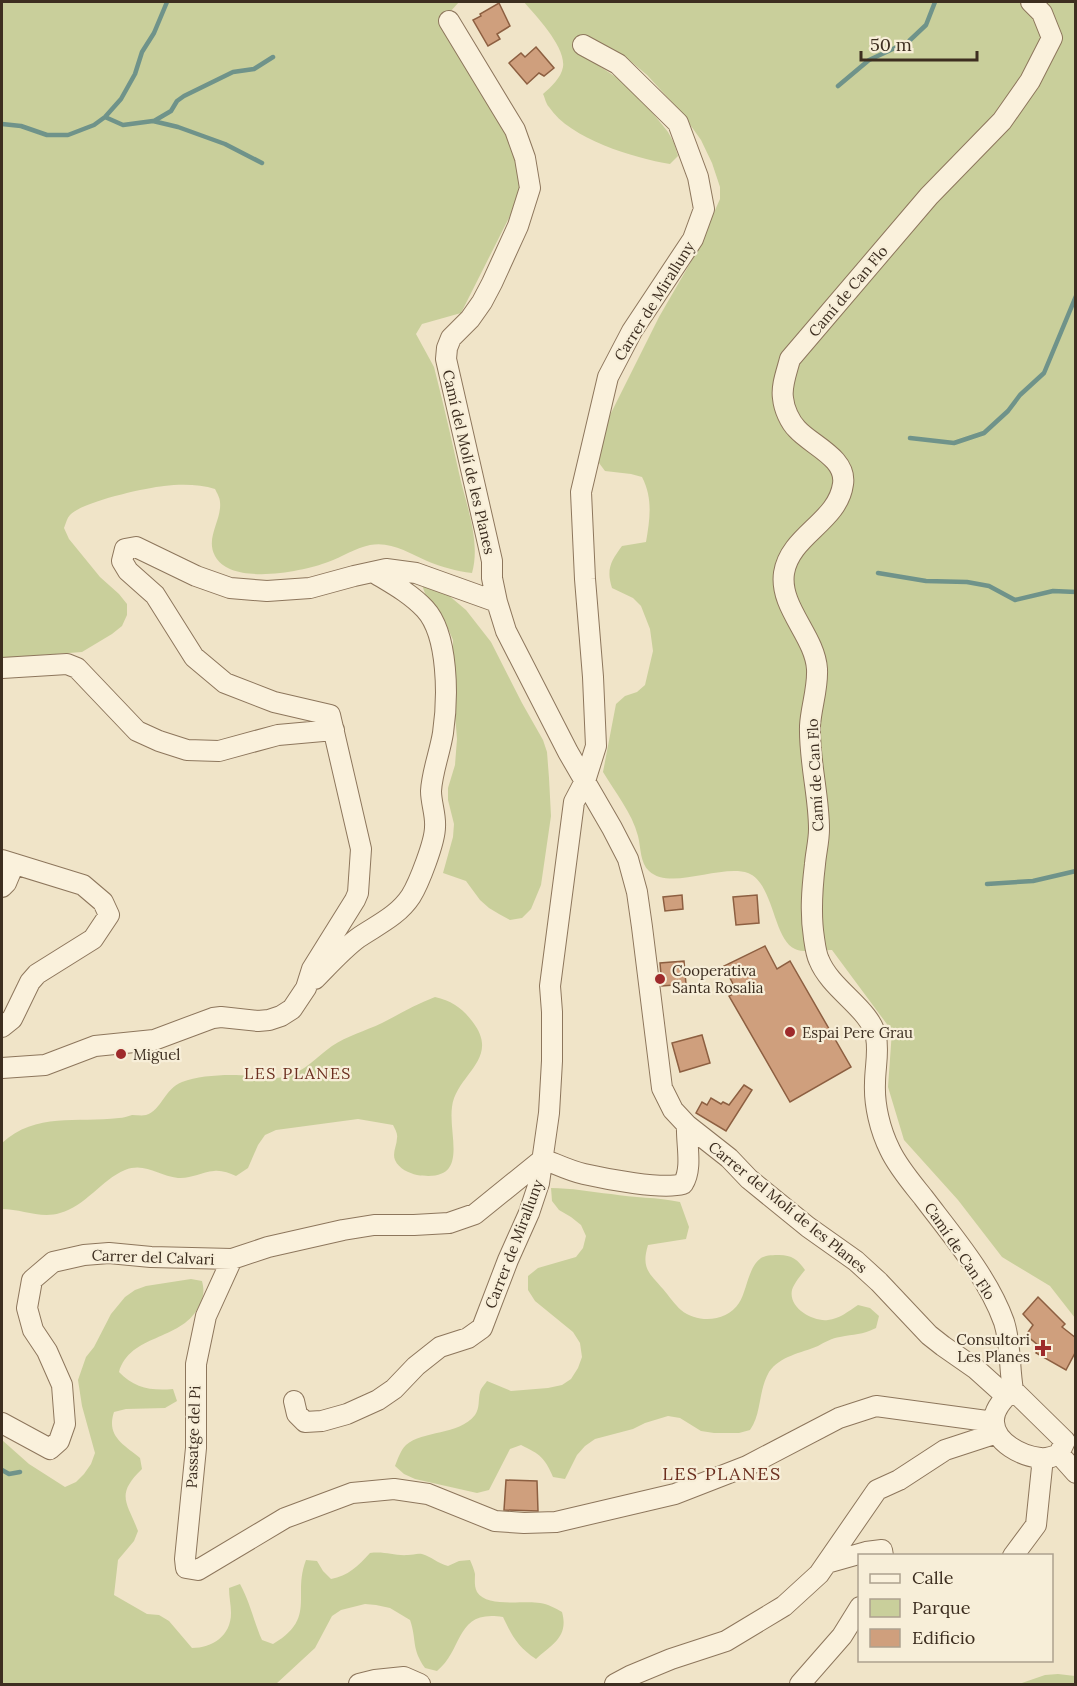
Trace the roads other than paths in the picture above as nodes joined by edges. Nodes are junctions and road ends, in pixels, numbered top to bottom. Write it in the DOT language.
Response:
graph roads {
  1 [pos="1031,2"];
  2 [pos="449,21"];
  3 [pos="583,45"];
  4 [pos="373,572"];
  5 [pos="497,602"];
  6 [pos="2,668"];
  7 [pos="334,730"];
  8 [pos="583,785"];
  9 [pos="8,862"];
  10 [pos="2,887"];
  11 [pos="306,988"];
  12 [pos="2,1027"];
  13 [pos="2,1068"];
  14 [pos="687,1125"];
  15 [pos="543,1160"];
  16 [pos="232,1259"];
  17 [pos="1009,1393"];
  18 [pos="294,1401"];
  19 [pos="2,1423"];
  20 [pos="995,1428"];
  21 [pos="1060,1448"];
  22 [pos="1076,1473"];
  23 [pos="858,1554"];
  24 [pos="859,1554"];
  25 [pos="883,1554"];
  26 [pos="1014,1554"];
  27 [pos="826,1563"];
  28 [pos="858,1610"];
  29 [pos="359,1684"];
  30 [pos="420,1684"];
  31 [pos="615,1684"];
  32 [pos="800,1684"];
  1 -- 17 [label="street, Camí de Can Flo"];
  2 -- 5 [label="street, Camí del Molí de les Planes"];
  3 -- 8 [label="street, Carrer de Miralluny"];
  4 -- 5 [label="street"];
  4 -- 7 [label="street"];
  4 -- 11 [label="street"];
  5 -- 8 [label="street, Camí del Molí de les Planes"];
  6 -- 7 [label="street"];
  7 -- 11 [label="street"];
  8 -- 14 [label="street, Carrer del Molí de les Planes"];
  8 -- 15 [label="street, Carrer de Miralluny"];
  9 -- 10 [label="street"];
  9 -- 12 [label="street"];
  11 -- 13 [label="street"];
  14 -- 15 [label="street"];
  14 -- 17 [label="street, Carrer del Molí de les Planes"];
  15 -- 16 [label="street"];
  15 -- 18 [label="street, Carrer de Miralluny"];
  16 -- 19 [label="street, Carrer del Calvari"];
  16 -- 20 [label="street, Passatge del Pi"];
  17 -- 20 [label="street"];
  17 -- 21 [label="street, Carrer del Molí de les Planes"];
  20 -- 21 [label="street"];
  20 -- 27 [label="street"];
  21 -- 22 [label="street, Carrer del Molí de les Planes"];
  21 -- 26 [label="street"];
  23 -- 27 [label="street"];
  24 -- 25 [label="street"];
  27 -- 31 [label="street"];
  28 -- 32 [label="street"];
  29 -- 30 [label="street"];
}
